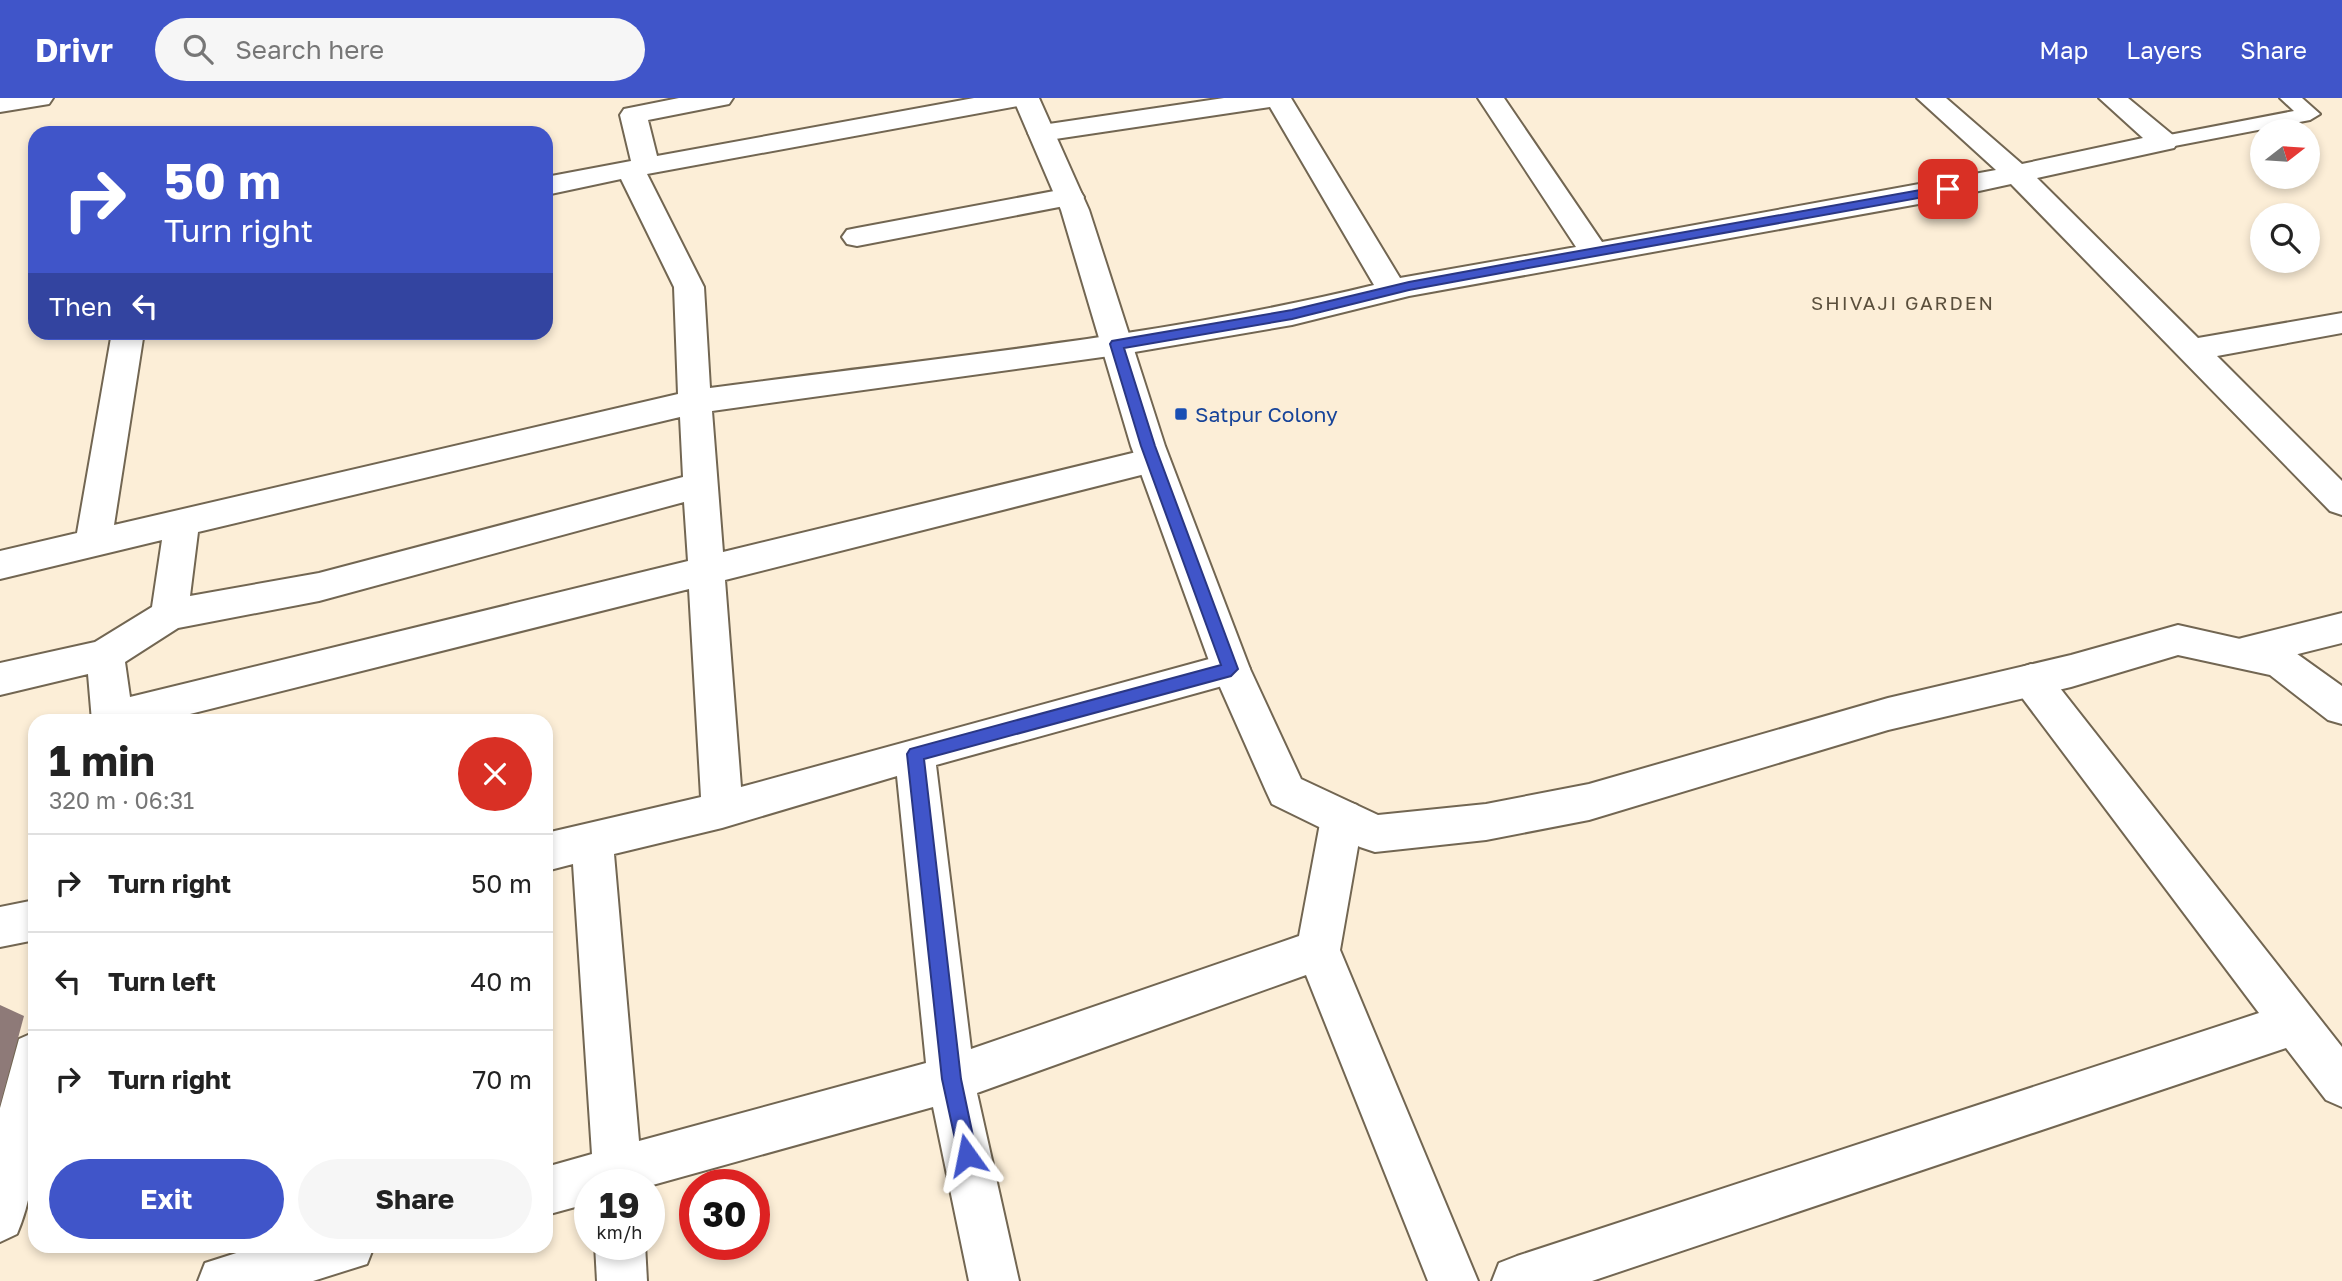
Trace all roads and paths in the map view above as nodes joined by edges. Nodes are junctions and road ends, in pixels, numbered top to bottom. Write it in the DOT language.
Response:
graph roads {
  1 [pos="40,98"];
  2 [pos="720,98"];
  3 [pos="1018,98"];
  4 [pos="1026,98"];
  5 [pos="1278,98"];
  6 [pos="1491,98"];
  7 [pos="1930,98"];
  8 [pos="2112,98"];
  9 [pos="2290,98"];
  10 [pos="0,104"];
  11 [pos="1042,133"];
  12 [pos="2164,142"];
  13 [pos="2017,174"];
  14 [pos="553,185"];
  15 [pos="1070,197"];
  16 [pos="856,237"];
  17 [pos="1594,252"];
  18 [pos="1392,290"];
  19 [pos="2342,323"];
  20 [pos="127,340"];
  21 [pos="1117,344"];
  22 [pos="2193,350"];
  23 [pos="695,402"];
  24 [pos="1153,460"];
  25 [pos="700,485"];
  26 [pos="2342,502"];
  27 [pos="183,522"];
  28 [pos="93,543"];
  29 [pos="0,565"];
  30 [pos="705,569"];
  31 [pos="169,615"];
  32 [pos="2342,628"];
  33 [pos="2242,653"];
  34 [pos="105,655"];
  35 [pos="1231,669"];
  36 [pos="0,679"];
  37 [pos="2031,681"];
  38 [pos="2342,708"];
  39 [pos="112,714"];
  40 [pos="133,714"];
  41 [pos="915,754"];
  42 [pos="722,810"];
  43 [pos="1342,818"];
  44 [pos="592,841"];
  45 [pos="553,850"];
  46 [pos="28,922"];
  47 [pos="0,928"];
  48 [pos="1318,950"];
  49 [pos="2295,1023"];
  50 [pos="951,1079"];
  51 [pos="2342,1084"];
  52 [pos="28,1087"];
  53 [pos="617,1169"];
  54 [pos="648,1169"];
  55 [pos="574,1187"];
  56 [pos="553,1191"];
  57 [pos="0,1217"];
  58 [pos="317,1258"];
  59 [pos="621,1260"];
  60 [pos="223,1281"];
  61 [pos="622,1281"];
  62 [pos="994,1281"];
  63 [pos="1452,1281"];
  64 [pos="1517,1281"];
  1 -- 10 [label="street"];
  2 -- 3 [label="street"];
  4 -- 11 [label="street"];
  5 -- 11 [label="street"];
  5 -- 18 [label="street"];
  6 -- 17 [label="street"];
  7 -- 13 [label="street"];
  8 -- 12 [label="street"];
  9 -- 12 [label="lane"];
  11 -- 15 [label="street"];
  12 -- 13 [label="street"];
  13 -- 17 [label="street"];
  13 -- 22 [label="street"];
  14 -- 23 [label="street"];
  15 -- 16 [label="street"];
  15 -- 21 [label="street"];
  17 -- 18 [label="street"];
  18 -- 21 [label="street"];
  19 -- 22 [label="street"];
  20 -- 28 [label="street"];
  21 -- 23 [label="street"];
  21 -- 24 [label="street"];
  22 -- 26 [label="street"];
  23 -- 25 [label="street"];
  23 -- 27 [label="street"];
  24 -- 30 [label="street"];
  24 -- 35 [label="street"];
  25 -- 30 [label="street"];
  25 -- 31 [label="street"];
  27 -- 28 [label="street"];
  27 -- 31 [label="street"];
  28 -- 29 [label="street"];
  30 -- 40 [label="street"];
  30 -- 42 [label="street"];
  31 -- 34 [label="street"];
  32 -- 33 [label="street"];
  33 -- 37 [label="street"];
  33 -- 38 [label="street"];
  34 -- 36 [label="street"];
  34 -- 39 [label="street"];
  35 -- 41 [label="street"];
  35 -- 43 [label="street"];
  37 -- 43 [label="street"];
  37 -- 49 [label="street"];
  41 -- 42 [label="street"];
  41 -- 50 [label="street"];
  42 -- 44 [label="street"];
  43 -- 48 [label="street"];
  44 -- 45 [label="street"];
  44 -- 53 [label="street"];
  46 -- 47 [label="street"];
  48 -- 50 [label="street"];
  48 -- 63 [label="street"];
  49 -- 51 [label="street"];
  49 -- 64 [label="street"];
  50 -- 54 [label="street"];
  50 -- 62 [label="street"];
  52 -- 57 [label="street"];
  55 -- 56 [label="street"];
  58 -- 60 [label="street"];
  59 -- 61 [label="street"];
}
